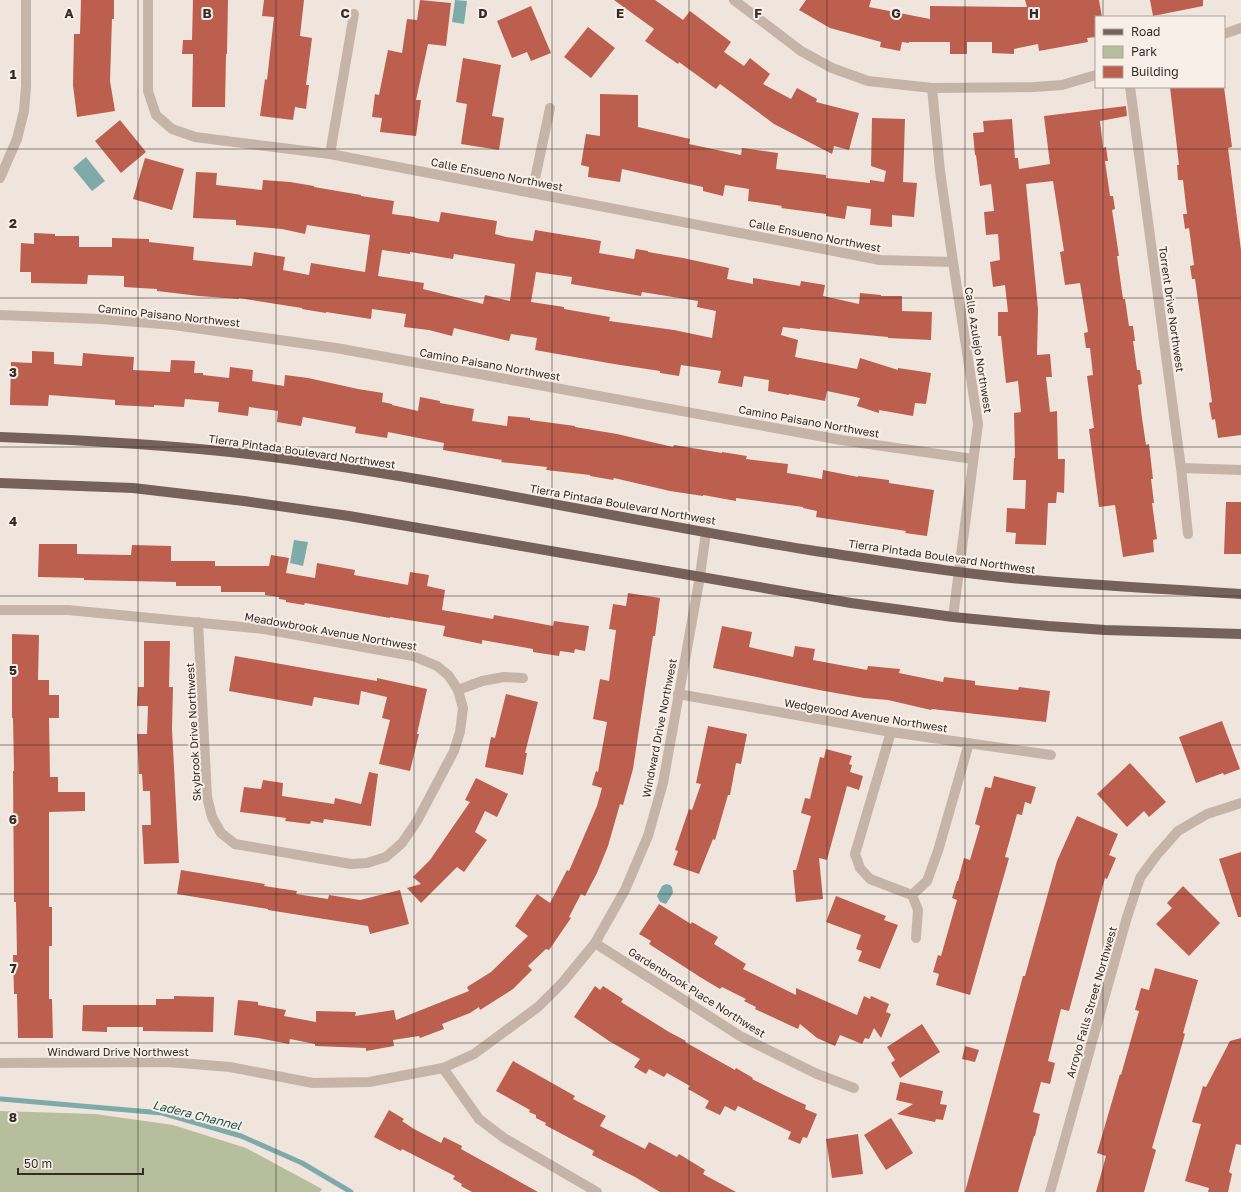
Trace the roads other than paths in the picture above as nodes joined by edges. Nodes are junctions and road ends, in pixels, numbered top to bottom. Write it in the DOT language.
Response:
graph roads {
  1 [pos="26,0"];
  2 [pos="148,0"];
  3 [pos="734,0"];
  4 [pos="354,14"];
  5 [pos="1241,28"];
  6 [pos="1225,34"];
  7 [pos="1095,75"];
  8 [pos="932,88"];
  9 [pos="1130,88"];
  10 [pos="550,108"];
  11 [pos="330,154"];
  12 [pos="0,178"];
  13 [pos="532,193"];
  14 [pos="953,262"];
  15 [pos="0,315"];
  16 [pos="0,438"];
  17 [pos="973,458"];
  18 [pos="1181,468"];
  19 [pos="1241,470"];
  20 [pos="0,483"];
  21 [pos="706,532"];
  22 [pos="1188,534"];
  23 [pos="958,572"];
  24 [pos="700,576"];
  25 [pos="1241,594"];
  26 [pos="0,610"];
  27 [pos="953,617"];
  28 [pos="198,622"];
  29 [pos="1241,634"];
  30 [pos="523,678"];
  31 [pos="458,690"];
  32 [pos="678,694"];
  33 [pos="891,732"];
  34 [pos="969,743"];
  35 [pos="1051,755"];
  36 [pos="1241,803"];
  37 [pos="912,896"];
  38 [pos="916,938"];
  39 [pos="595,943"];
  40 [pos="0,1063"];
  41 [pos="443,1068"];
  42 [pos="854,1088"];
  43 [pos="597,1192"];
  44 [pos="1050,1192"];
  1 -- 12 [label="street"];
  2 -- 11 [label="street, Calle Ensueno Northwest"];
  3 -- 8 [label="street"];
  4 -- 11 [label="street"];
  5 -- 6 [label="street"];
  7 -- 8 [label="street"];
  8 -- 14 [label="street, Calle Azulejo Northwest"];
  9 -- 18 [label="street, Torrent Drive Northwest"];
  10 -- 13 [label="street"];
  11 -- 13 [label="street, Calle Ensueno Northwest"];
  13 -- 14 [label="street, Calle Ensueno Northwest"];
  14 -- 17 [label="street, Calle Azulejo Northwest"];
  15 -- 17 [label="street, Camino Paisano Northwest"];
  16 -- 21 [label="main road, Tierra Pintada Boulevard Northwest"];
  17 -- 23 [label="street, Calle Azulejo Northwest"];
  18 -- 19 [label="street"];
  18 -- 22 [label="street, Torrent Drive Northwest"];
  20 -- 24 [label="main road"];
  21 -- 23 [label="main road, Tierra Pintada Boulevard Northwest"];
  21 -- 24 [label="street, Windward Drive Northwest"];
  23 -- 25 [label="main road, Tierra Pintada Boulevard Northwest"];
  23 -- 27 [label="street, Calle Azulejo Northwest"];
  24 -- 27 [label="main road"];
  24 -- 32 [label="street, Windward Drive Northwest"];
  26 -- 28 [label="street, Meadowbrook Avenue Northwest"];
  27 -- 29 [label="main road"];
  28 -- 31 [label="street, Meadowbrook Avenue Northwest"];
  28 -- 31 [label="street, Skybrook Drive Northwest"];
  30 -- 31 [label="street"];
  32 -- 33 [label="street, Wedgewood Avenue Northwest"];
  32 -- 39 [label="street, Windward Drive Northwest"];
  33 -- 34 [label="street, Wedgewood Avenue Northwest"];
  33 -- 37 [label="street"];
  34 -- 35 [label="street, Wedgewood Avenue Northwest"];
  34 -- 37 [label="street"];
  36 -- 44 [label="street, Arroyo Falls Street Northwest"];
  37 -- 38 [label="street"];
  39 -- 41 [label="street, Windward Drive Northwest"];
  39 -- 42 [label="street, Gardenbrook Place Northwest"];
  40 -- 41 [label="street, Windward Drive Northwest"];
  41 -- 43 [label="street"];
}
